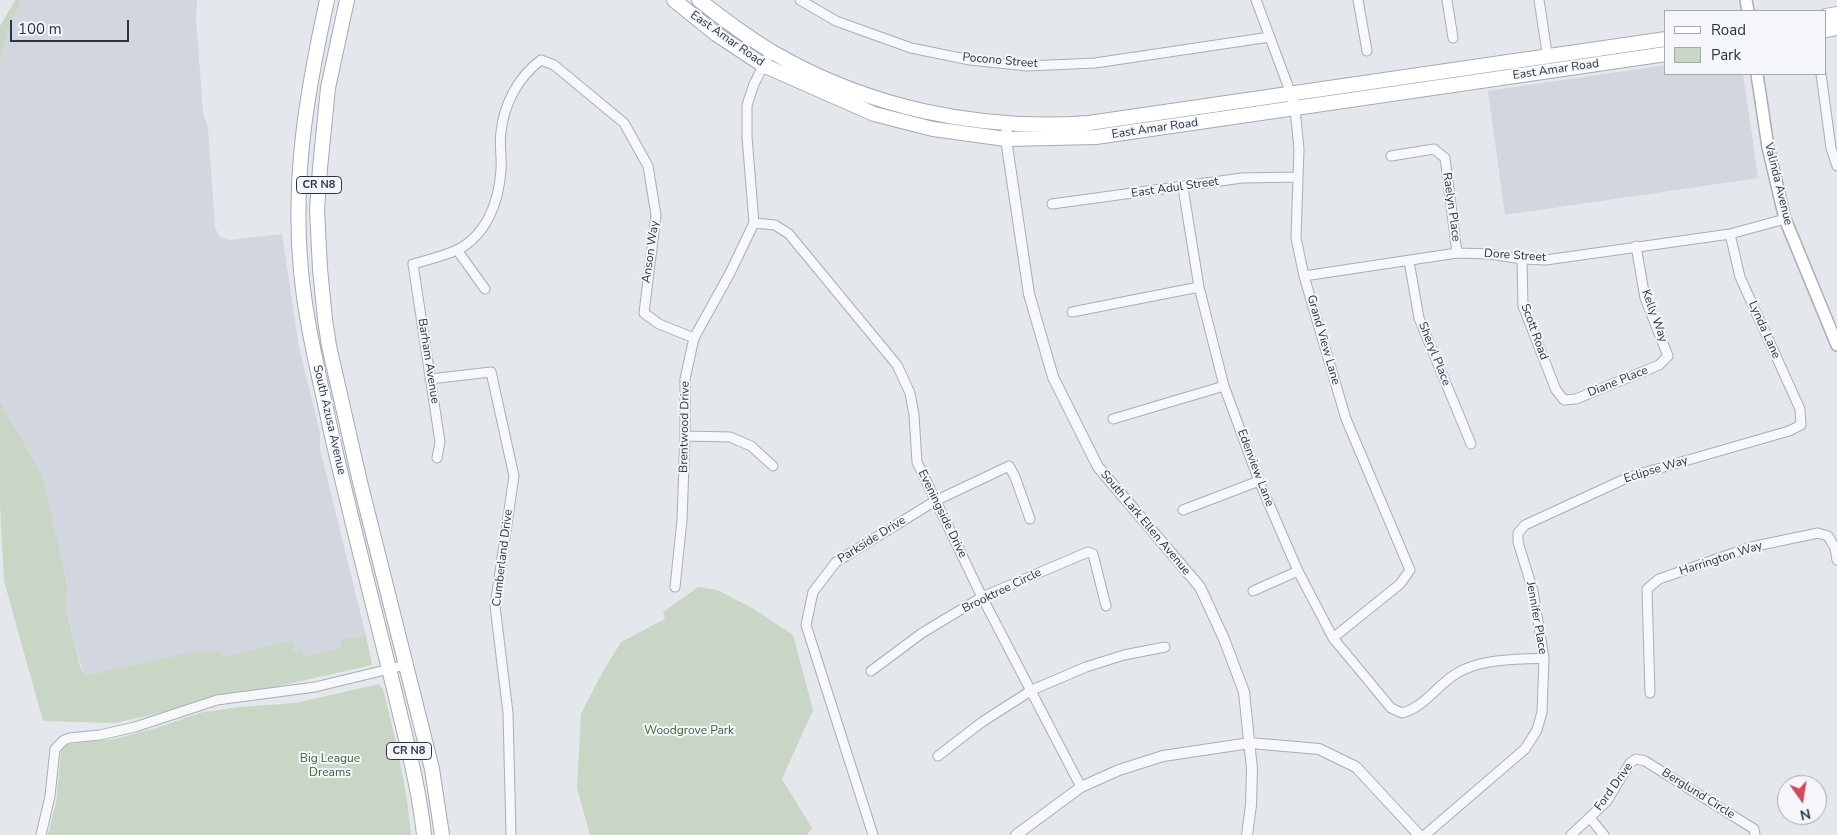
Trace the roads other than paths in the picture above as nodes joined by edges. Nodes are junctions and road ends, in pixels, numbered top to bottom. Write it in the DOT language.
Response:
graph roads {
  1 [pos="327,0"];
  2 [pos="347,0"];
  3 [pos="674,0"];
  4 [pos="699,0"];
  5 [pos="800,0"];
  6 [pos="1256,0"];
  7 [pos="1358,0"];
  8 [pos="1447,0"];
  9 [pos="1540,0"];
  10 [pos="1270,37"];
  11 [pos="1453,38"];
  12 [pos="1664,39"];
  13 [pos="771,51"];
  14 [pos="1367,51"];
  15 [pos="1664,54"];
  16 [pos="1548,56"];
  17 [pos="763,65"];
  18 [pos="1550,71"];
  19 [pos="1757,75"];
  20 [pos="1821,75"];
  21 [pos="1291,94"];
  22 [pos="1295,109"];
  23 [pos="1007,124"];
  24 [pos="1006,140"];
  25 [pos="1834,147"];
  26 [pos="1391,156"];
  27 [pos="1837,166"];
  28 [pos="1298,177"];
  29 [pos="1183,188"];
  30 [pos="1052,204"];
  31 [pos="1785,219"];
  32 [pos="754,223"];
  33 [pos="1730,234"];
  34 [pos="1636,246"];
  35 [pos="457,250"];
  36 [pos="1458,254"];
  37 [pos="1522,259"];
  38 [pos="1409,261"];
  39 [pos="1304,276"];
  40 [pos="1199,287"];
  41 [pos="485,289"];
  42 [pos="1072,312"];
  43 [pos="694,338"];
  44 [pos="1837,346"];
  45 [pos="1668,356"];
  46 [pos="430,379"];
  47 [pos="1224,386"];
  48 [pos="1564,400"];
  49 [pos="1113,419"];
  50 [pos="1801,425"];
  51 [pos="685,436"];
  52 [pos="1471,444"];
  53 [pos="437,458"];
  54 [pos="773,466"];
  55 [pos="1259,481"];
  56 [pos="935,501"];
  57 [pos="1183,510"];
  58 [pos="1030,520"];
  59 [pos="1518,533"];
  60 [pos="1837,560"];
  61 [pos="1298,571"];
  62 [pos="675,587"];
  63 [pos="1253,591"];
  64 [pos="982,597"];
  65 [pos="1106,606"];
  66 [pos="1333,638"];
  67 [pos="1165,647"];
  68 [pos="1544,658"];
  69 [pos="406,665"];
  70 [pos="389,669"];
  71 [pos="871,670"];
  72 [pos="1032,690"];
  73 [pos="1650,693"];
  74 [pos="1250,743"];
  75 [pos="938,756"];
  76 [pos="1636,759"];
  77 [pos="1081,787"];
  78 [pos="1590,818"];
  79 [pos="41,835"];
  80 [pos="424,835"];
  81 [pos="442,835"];
  82 [pos="511,835"];
  83 [pos="873,835"];
  84 [pos="1016,835"];
  85 [pos="1247,835"];
  86 [pos="1419,835"];
  87 [pos="1426,835"];
  88 [pos="1571,835"];
  89 [pos="1604,835"];
  90 [pos="1755,835"];
  1 -- 70 [label="main road, South Azusa Avenue / CR N8"];
  2 -- 69 [label="main road, South Azusa Avenue / CR N8"];
  3 -- 17 [label="main road, East Amar Road"];
  4 -- 13 [label="main road, East Amar Road"];
  5 -- 10 [label="street, Pocono Street"];
  6 -- 10 [label="street, Grand View Lane"];
  7 -- 14 [label="street"];
  8 -- 11 [label="street"];
  9 -- 16 [label="street"];
  10 -- 21 [label="street, Grand View Lane"];
  12 -- 16 [label="main road, East Amar Road"];
  13 -- 17 [label="street"];
  13 -- 23 [label="main road, East Amar Road"];
  15 -- 18 [label="main road, East Amar Road"];
  16 -- 18 [label="street"];
  16 -- 21 [label="main road, East Amar Road"];
  17 -- 24 [label="main road, East Amar Road"];
  17 -- 32 [label="street"];
  18 -- 22 [label="main road, East Amar Road"];
  19 -- 31 [label="main road, Valinda Avenue"];
  20 -- 25 [label="street"];
  21 -- 22 [label="street, Grand View Lane"];
  21 -- 23 [label="main road, East Amar Road"];
  22 -- 24 [label="main road, East Amar Road"];
  22 -- 28 [label="street, Grand View Lane"];
  23 -- 24 [label="street, South Lark Ellen Avenue"];
  24 -- 74 [label="street, South Lark Ellen Avenue"];
  25 -- 27 [label="street"];
  26 -- 36 [label="street, Raelyn Place"];
  28 -- 29 [label="street, East Adul Street"];
  28 -- 39 [label="street, Grand View Lane"];
  29 -- 30 [label="street, East Adul Street"];
  29 -- 40 [label="street, Edenview Lane"];
  31 -- 33 [label="street, Dore Street"];
  31 -- 44 [label="main road, Valinda Avenue"];
  32 -- 43 [label="street, Brentwood Drive"];
  32 -- 56 [label="street, Eveningside Drive"];
  33 -- 34 [label="street, Dore Street"];
  33 -- 50 [label="street, Lynda Lane"];
  34 -- 37 [label="street, Dore Street"];
  34 -- 45 [label="street, Kelly Way"];
  35 -- 41 [label="street"];
  35 -- 43 [label="street, Anson Way"];
  35 -- 46 [label="street, Barham Avenue"];
  36 -- 37 [label="street, Dore Street"];
  36 -- 38 [label="street, Dore Street"];
  37 -- 48 [label="street, Scott Road"];
  38 -- 39 [label="street, Dore Street"];
  38 -- 52 [label="street, Sheryl Place"];
  39 -- 66 [label="street, Grand View Lane"];
  40 -- 42 [label="street"];
  40 -- 47 [label="street, Edenview Lane"];
  43 -- 51 [label="street, Brentwood Drive"];
  45 -- 48 [label="street, Diane Place"];
  46 -- 53 [label="street, Barham Avenue"];
  46 -- 82 [label="street, Cumberland Drive"];
  47 -- 49 [label="street"];
  47 -- 55 [label="street, Edenview Lane"];
  50 -- 59 [label="street, Eclipse Way"];
  51 -- 54 [label="street"];
  51 -- 62 [label="street, Brentwood Drive"];
  55 -- 57 [label="street"];
  55 -- 61 [label="street, Edenview Lane"];
  56 -- 58 [label="street, Parkside Drive"];
  56 -- 64 [label="street, Eveningside Drive"];
  56 -- 83 [label="street, Parkside Drive"];
  59 -- 68 [label="street, Jennifer Place"];
  60 -- 73 [label="street, Harrington Way"];
  61 -- 63 [label="street"];
  61 -- 66 [label="street, Edenview Lane"];
  64 -- 65 [label="street, Brooktree Circle"];
  64 -- 71 [label="street, Brooktree Circle"];
  64 -- 72 [label="street, Eveningside Drive"];
  66 -- 68 [label="street, Edenview Lane"];
  67 -- 72 [label="street"];
  68 -- 87 [label="street, Jennifer Place"];
  69 -- 70 [label="street"];
  69 -- 81 [label="main road, South Azusa Avenue / CR N8"];
  70 -- 79 [label="street"];
  70 -- 80 [label="main road, South Azusa Avenue / CR N8"];
  72 -- 75 [label="street"];
  72 -- 77 [label="street, Eveningside Drive"];
  74 -- 77 [label="street"];
  74 -- 85 [label="street, South Lark Ellen Avenue"];
  74 -- 86 [label="street"];
  76 -- 78 [label="street, Ford Drive"];
  76 -- 90 [label="street, Berglund Circle"];
  77 -- 84 [label="street"];
  78 -- 88 [label="street, Ford Drive"];
  78 -- 89 [label="street"];
}
